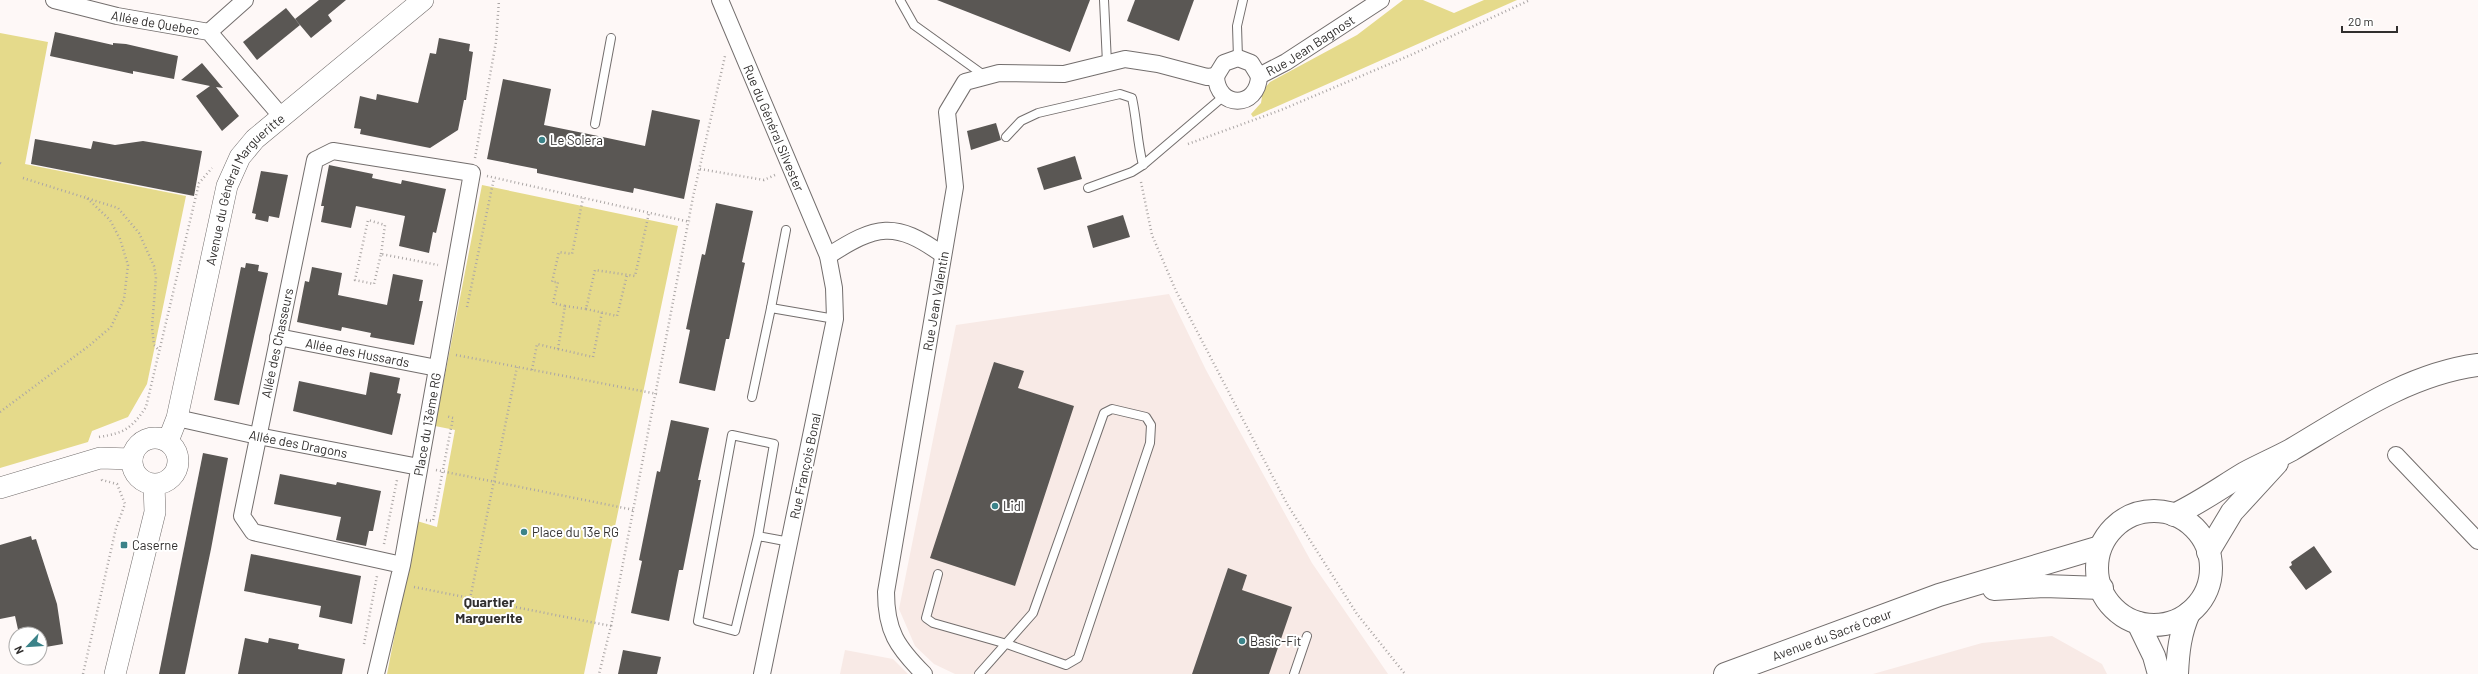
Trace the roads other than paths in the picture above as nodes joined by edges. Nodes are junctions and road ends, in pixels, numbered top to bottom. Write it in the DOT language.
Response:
graph roads {
  1 [pos="245,0"];
  2 [pos="422,0"];
  3 [pos="720,0"];
  4 [pos="900,0"];
  5 [pos="1104,0"];
  6 [pos="1243,0"];
  7 [pos="1382,0"];
  8 [pos="59,1"];
  9 [pos="209,32"];
  10 [pos="611,38"];
  11 [pos="1238,58"];
  12 [pos="1107,63"];
  13 [pos="986,76"];
  14 [pos="1216,76"];
  15 [pos="1259,76"];
  16 [pos="1224,96"];
  17 [pos="282,117"];
  18 [pos="595,124"];
  19 [pos="1006,137"];
  20 [pos="1141,166"];
  21 [pos="472,173"];
  22 [pos="1088,188"];
  23 [pos="786,230"];
  24 [pos="943,255"];
  25 [pos="828,256"];
  26 [pos="771,308"];
  27 [pos="835,319"];
  28 [pos="278,337"];
  29 [pos="2478,365"];
  30 [pos="437,368"];
  31 [pos="752,397"];
  32 [pos="177,418"];
  33 [pos="258,436"];
  34 [pos="168,441"];
  35 [pos="2289,450"];
  36 [pos="2396,455"];
  37 [pos="132,459"];
  38 [pos="419,467"];
  39 [pos="154,485"];
  40 [pos="0,488"];
  41 [pos="2174,515"];
  42 [pos="758,536"];
  43 [pos="2478,540"];
  44 [pos="790,542"];
  45 [pos="2100,547"];
  46 [pos="2208,552"];
  47 [pos="402,565"];
  48 [pos="938,574"];
  49 [pos="2102,588"];
  50 [pos="1939,595"];
  51 [pos="2189,613"];
  52 [pos="2138,623"];
  53 [pos="1307,636"];
  54 [pos="1007,644"];
  55 [pos="116,674"];
  56 [pos="376,674"];
  57 [pos="762,674"];
  58 [pos="924,674"];
  59 [pos="979,674"];
  60 [pos="1294,674"];
  61 [pos="1726,674"];
  62 [pos="2159,674"];
  63 [pos="2177,674"];
  1 -- 9 [label="street"];
  2 -- 17 [label="street, Avenue du Général Margueritte"];
  3 -- 25 [label="street, Rue du Général Silvester"];
  4 -- 13 [label="lane"];
  5 -- 12 [label="lane"];
  6 -- 11 [label="lane"];
  7 -- 15 [label="street, Rue Jean Bagnost"];
  8 -- 9 [label="street, Allée de Quebec"];
  9 -- 17 [label="street, Allée de Quebec"];
  10 -- 18 [label="lane"];
  11 -- 14 [label="street"];
  11 -- 15 [label="street, Rue Jean Bagnost"];
  12 -- 13 [label="street, Rue Jean Valentin"];
  12 -- 14 [label="street, Rue Jean Valentin"];
  13 -- 24 [label="street, Rue Jean Valentin"];
  14 -- 16 [label="street"];
  15 -- 16 [label="street, Rue Jean Bagnost"];
  16 -- 20 [label="lane"];
  17 -- 32 [label="street, Avenue du Général Margueritte"];
  19 -- 20 [label="lane"];
  20 -- 22 [label="lane"];
  21 -- 28 [label="street, Allée des Chasseurs"];
  21 -- 30 [label="street, Place du 13ème RG"];
  23 -- 26 [label="lane"];
  24 -- 25 [label="street"];
  24 -- 58 [label="street, Rue Jean Valentin"];
  25 -- 27 [label="street, Rue François Bonal"];
  26 -- 27 [label="lane"];
  26 -- 31 [label="lane"];
  27 -- 44 [label="street, Rue François Bonal"];
  28 -- 30 [label="street, Allée des Hussards"];
  28 -- 33 [label="street, Allée des Chasseurs"];
  29 -- 35 [label="main road"];
  30 -- 38 [label="street, Place du 13ème RG"];
  32 -- 33 [label="street, Allée des Dragons"];
  32 -- 34 [label="street, Avenue du Général Margueritte"];
  33 -- 38 [label="street, Allée des Dragons"];
  33 -- 47 [label="street, Allée des Chasseurs"];
  34 -- 37 [label="street"];
  34 -- 39 [label="street"];
  35 -- 41 [label="main road"];
  35 -- 46 [label="main road"];
  36 -- 43 [label="street"];
  37 -- 39 [label="street"];
  37 -- 40 [label="street"];
  38 -- 47 [label="street, Place du 13ème RG"];
  39 -- 55 [label="street"];
  41 -- 45 [label="main road"];
  41 -- 46 [label="main road"];
  42 -- 42 [label="lane"];
  42 -- 44 [label="lane"];
  44 -- 57 [label="street, Rue François Bonal"];
  45 -- 49 [label="main road"];
  45 -- 50 [label="main road, Avenue du Sacré Cœur"];
  46 -- 51 [label="main road"];
  47 -- 56 [label="street, Place du 13ème RG"];
  48 -- 54 [label="lane"];
  49 -- 50 [label="main road, Avenue du Sacré Cœur"];
  49 -- 52 [label="main road"];
  50 -- 61 [label="main road, Avenue du Sacré Cœur"];
  51 -- 52 [label="main road"];
  51 -- 63 [label="main road"];
  52 -- 62 [label="main road"];
  53 -- 60 [label="lane"];
  54 -- 54 [label="lane"];
  54 -- 59 [label="lane"];
}
